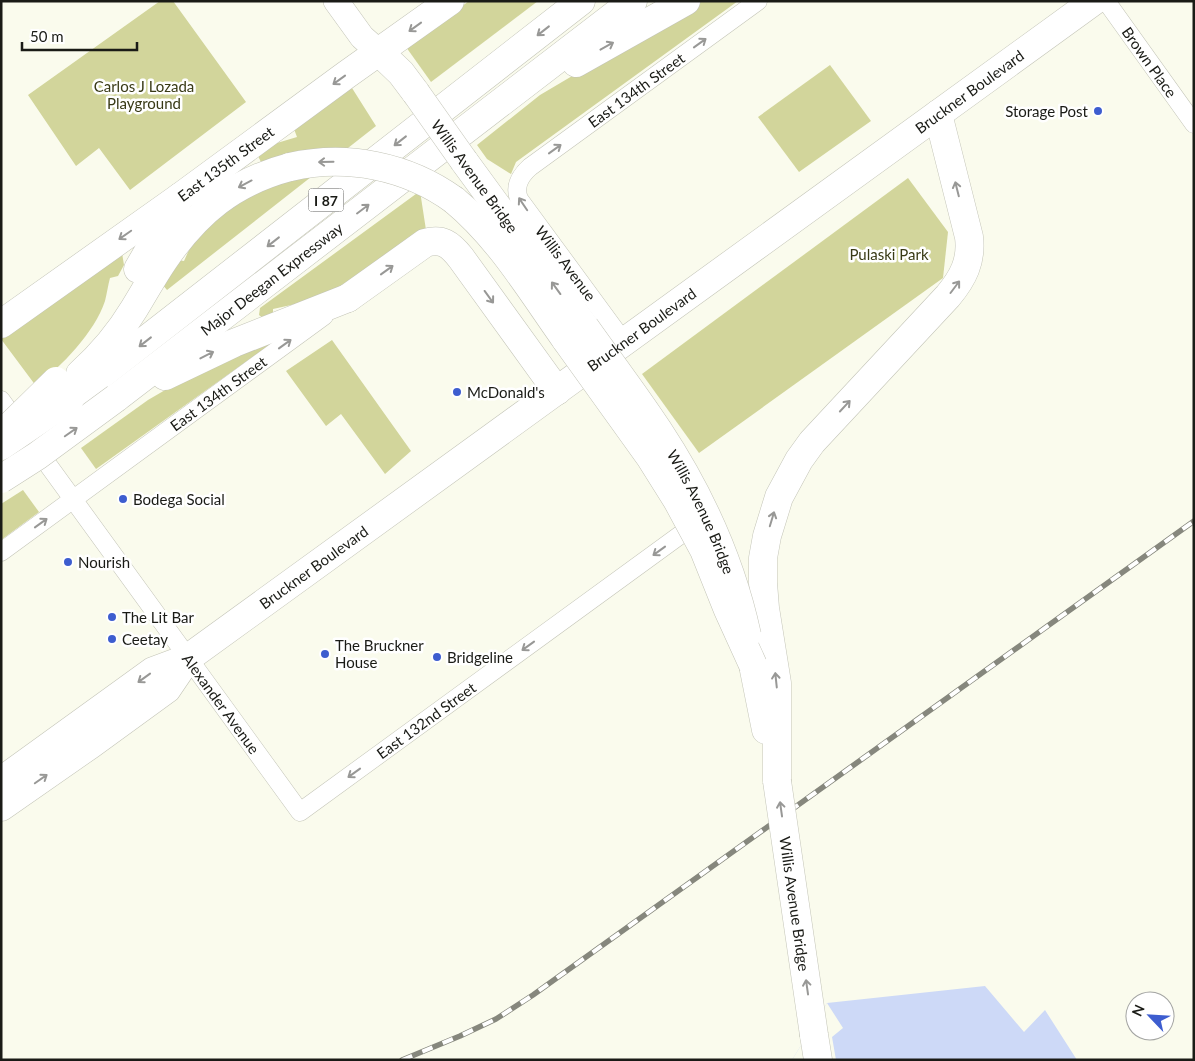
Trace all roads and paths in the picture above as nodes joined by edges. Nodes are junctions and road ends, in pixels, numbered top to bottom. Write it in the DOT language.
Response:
graph roads {
  1 [pos="336,1"];
  2 [pos="450,1"];
  3 [pos="581,1"];
  4 [pos="634,1"];
  5 [pos="686,1"];
  6 [pos="758,1"];
  7 [pos="1094,1"];
  8 [pos="1106,1"];
  9 [pos="379,52"];
  10 [pos="488,113"];
  11 [pos="938,114"];
  12 [pos="1194,124"];
  13 [pos="518,181"];
  14 [pos="180,197"];
  15 [pos="348,298"];
  16 [pos="1,324"];
  17 [pos="575,334"];
  18 [pos="624,342"];
  19 [pos="593,364"];
  20 [pos="63,390"];
  21 [pos="557,391"];
  22 [pos="116,398"];
  23 [pos="1,400"];
  24 [pos="3,436"];
  25 [pos="1,479"];
  26 [pos="73,500"];
  27 [pos="1,552"];
  28 [pos="188,658"];
  29 [pos="1,781"];
  30 [pos="777,781"];
  31 [pos="1,807"];
  32 [pos="300,812"];
  33 [pos="818,1060"];
  1 -- 9 [label="main road"];
  2 -- 9 [label="main road, East 135th Street, one-way"];
  3 -- 20 [label="main road, Major Deegan Expressway / I 87, one-way"];
  4 -- 10 [label="main road, Major Deegan Expressway / I 87"];
  10 -- 5 [label="main road, one-way"];
  13 -- 6 [label="street, East 134th Street, one-way"];
  7 -- 11 [label="main road, Bruckner Boulevard"];
  8 -- 12 [label="street, Brown Place"];
  9 -- 14 [label="main road, East 135th Street, one-way"];
  17 -- 9 [label="main road, Willis Avenue Bridge, one-way, bridge"];
  22 -- 10 [label="main road, Major Deegan Expressway / I 87, one-way"];
  11 -- 18 [label="main road, Bruckner Boulevard"];
  30 -- 11 [label="main road, one-way"];
  18 -- 13 [label="street, Willis Avenue, one-way"];
  14 -- 16 [label="main road, East 135th Street, one-way"];
  14 -- 20 [label="main road"];
  15 -- 21 [label="main road, East 134th Street, one-way"];
  22 -- 15 [label="main road, one-way"];
  26 -- 15 [label="street, East 134th Street, one-way"];
  17 -- 20 [label="main road, one-way, bridge"];
  17 -- 30 [label="main road, Willis Avenue Bridge, bridge"];
  18 -- 19 [label="main road, Bruckner Boulevard"];
  19 -- 21 [label="main road, Bruckner Boulevard"];
  19 -- 32 [label="street, East 132nd Street, one-way"];
  20 -- 24 [label="main road, Major Deegan Expressway / I 87, bridge"];
  21 -- 28 [label="main road, Bruckner Boulevard"];
  25 -- 22 [label="main road, Major Deegan Expressway / I 87, one-way, bridge"];
  23 -- 26 [label="street, Alexander Avenue"];
  27 -- 26 [label="street, East 134th Street, one-way"];
  26 -- 28 [label="street, Alexander Avenue"];
  28 -- 29 [label="main road, Bruckner Boulevard, one-way"];
  31 -- 28 [label="main road, Bruckner Boulevard, one-way"];
  28 -- 32 [label="street, Alexander Avenue"];
  33 -- 30 [label="main road, Willis Avenue Bridge, one-way, bridge"];
}
